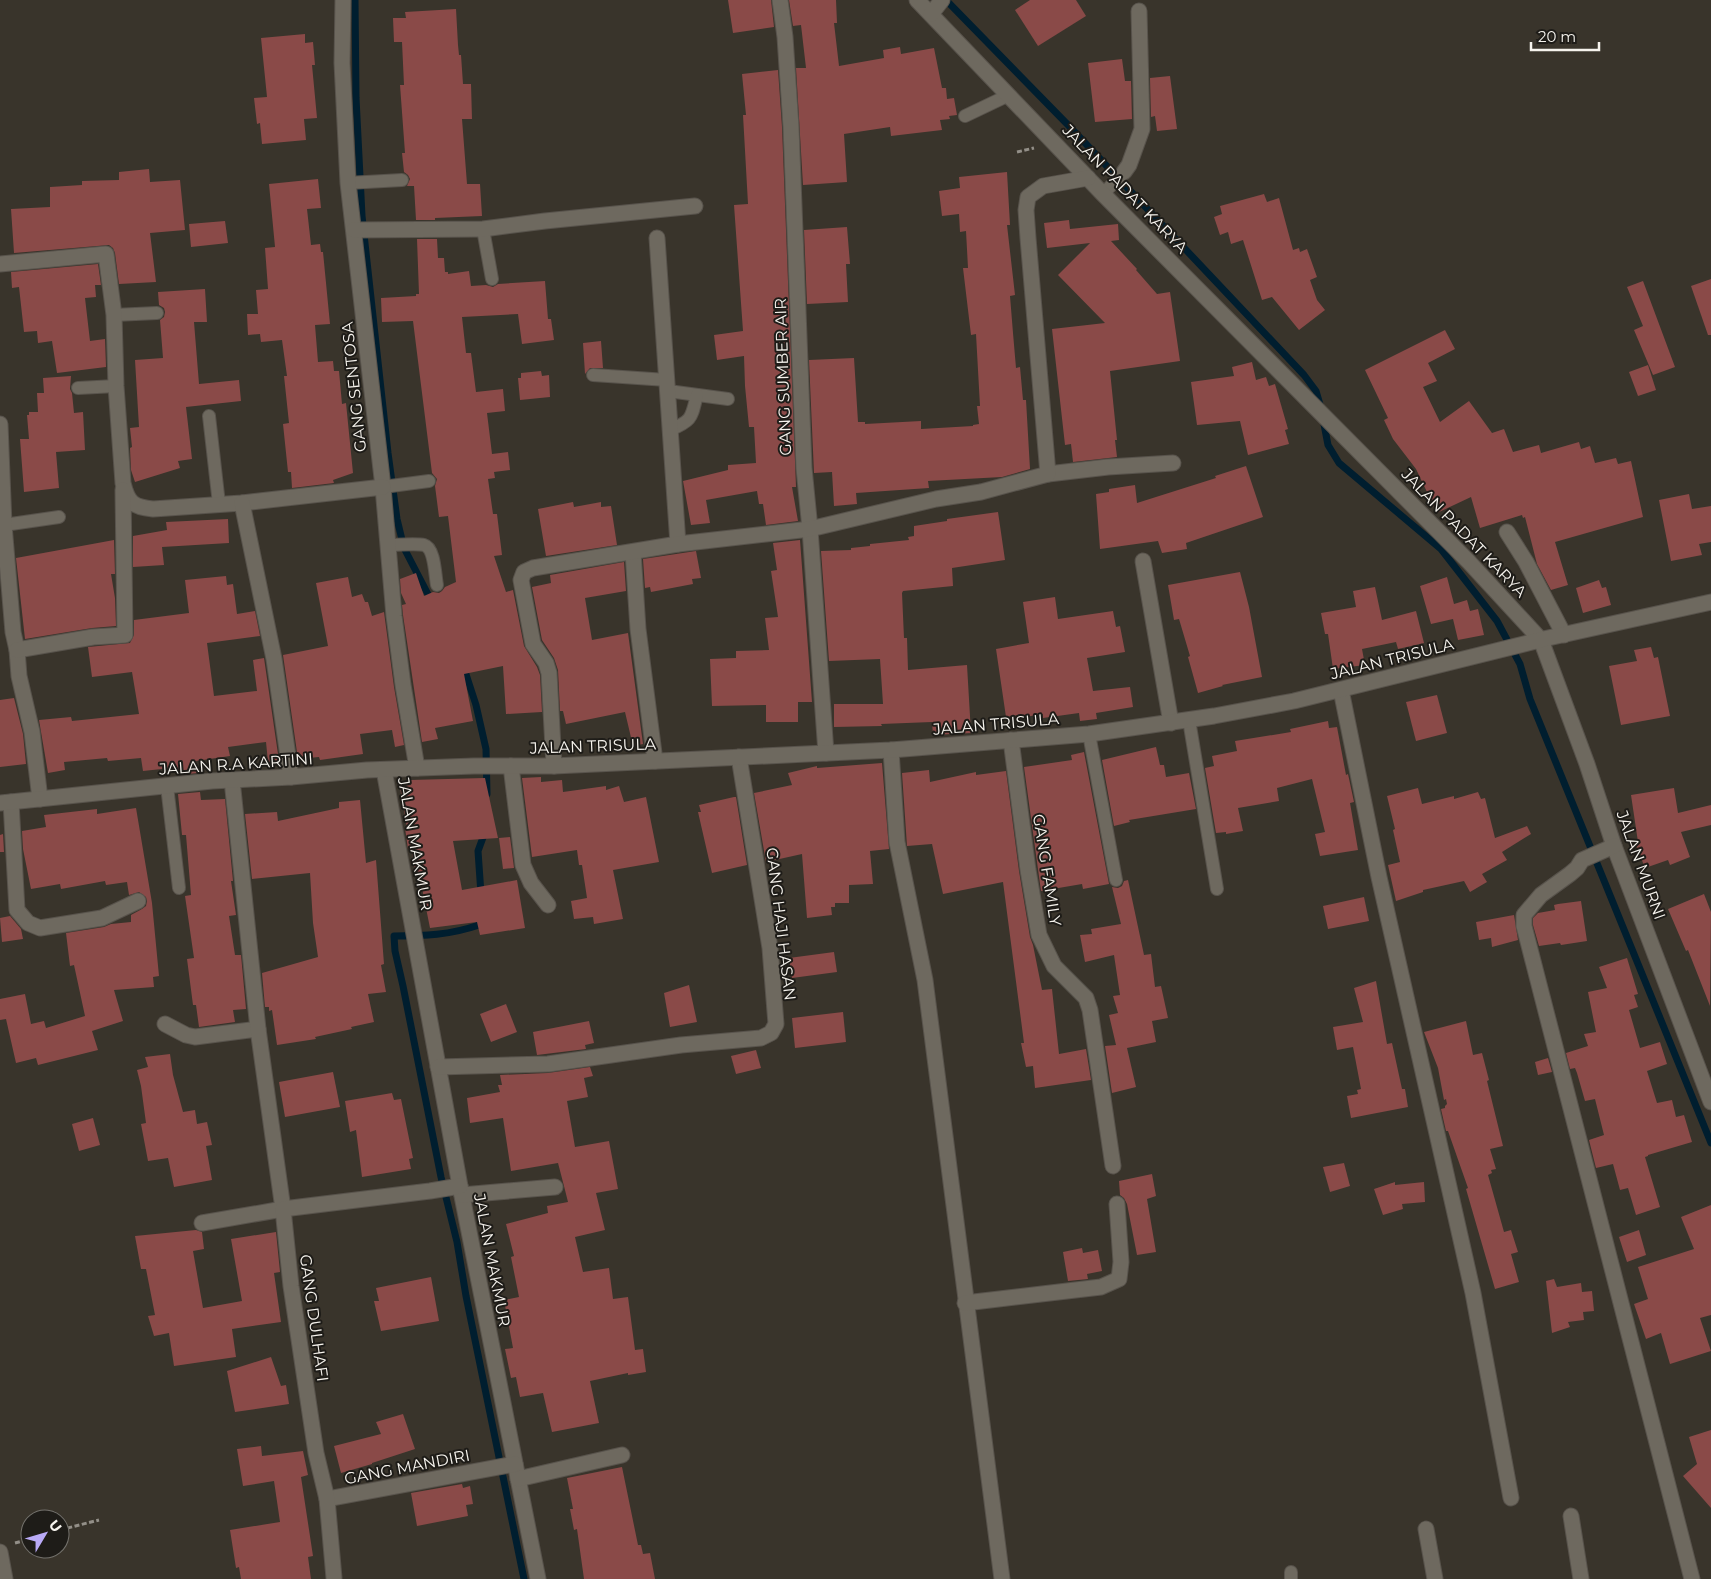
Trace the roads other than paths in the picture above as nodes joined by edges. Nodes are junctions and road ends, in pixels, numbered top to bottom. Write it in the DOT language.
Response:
graph roads {
  1 [pos="343,0"];
  2 [pos="780,0"];
  3 [pos="917,0"];
  4 [pos="937,7"];
  5 [pos="1139,11"];
  6 [pos="1009,95"];
  7 [pos="965,116"];
  8 [pos="1124,172"];
  9 [pos="1088,178"];
  10 [pos="402,180"];
  11 [pos="348,183"];
  12 [pos="1106,191"];
  13 [pos="695,206"];
  14 [pos="483,229"];
  15 [pos="361,230"];
  16 [pos="657,238"];
  17 [pos="0,264"];
  18 [pos="492,279"];
  19 [pos="158,313"];
  20 [pos="114,315"];
  21 [pos="593,375"];
  22 [pos="667,385"];
  23 [pos="116,386"];
  24 [pos="78,388"];
  25 [pos="697,395"];
  26 [pos="728,399"];
  27 [pos="209,416"];
  28 [pos="0,424"];
  29 [pos="670,430"];
  30 [pos="1173,462"];
  31 [pos="1048,474"];
  32 [pos="429,481"];
  33 [pos="123,483"];
  34 [pos="383,487"];
  35 [pos="242,503"];
  36 [pos="219,504"];
  37 [pos="59,518"];
  38 [pos="4,525"];
  39 [pos="810,529"];
  40 [pos="1507,532"];
  41 [pos="678,544"];
  42 [pos="388,545"];
  43 [pos="633,552"];
  44 [pos="1143,561"];
  45 [pos="437,585"];
  46 [pos="1711,602"];
  47 [pos="1564,634"];
  48 [pos="1541,640"];
  49 [pos="17,650"];
  50 [pos="1341,690"];
  51 [pos="1189,720"];
  52 [pos="1171,723"];
  53 [pos="1089,734"];
  54 [pos="1011,740"];
  55 [pos="892,750"];
  56 [pos="826,753"];
  57 [pos="740,758"];
  58 [pos="655,762"];
  59 [pos="474,766"];
  60 [pos="511,766"];
  61 [pos="554,766"];
  62 [pos="417,768"];
  63 [pos="384,770"];
  64 [pos="291,777"];
  65 [pos="232,780"];
  66 [pos="168,786"];
  67 [pos="40,799"];
  68 [pos="6,803"];
  69 [pos="1608,848"];
  70 [pos="1116,880"];
  71 [pos="179,888"];
  72 [pos="1217,889"];
  73 [pos="138,901"];
  74 [pos="548,905"];
  75 [pos="165,1024"];
  76 [pos="258,1029"];
  77 [pos="438,1068"];
  78 [pos="1711,1102"];
  79 [pos="1113,1166"];
  80 [pos="555,1187"];
  81 [pos="456,1189"];
  82 [pos="1117,1204"];
  83 [pos="283,1209"];
  84 [pos="202,1223"];
  85 [pos="965,1303"];
  86 [pos="622,1456"];
  87 [pos="504,1466"];
  88 [pos="518,1479"];
  89 [pos="1512,1498"];
  90 [pos="327,1500"];
  91 [pos="1571,1516"];
  92 [pos="1426,1530"];
  93 [pos="0,1552"];
  94 [pos="334,1578"];
  95 [pos="5,1579"];
  96 [pos="538,1579"];
  97 [pos="1002,1579"];
  98 [pos="1434,1579"];
  99 [pos="1582,1579"];
  100 [pos="1692,1579"];
  1 -- 11 [label="street, GANG SENTOSA"];
  2 -- 39 [label="street, GANG SUMBER AIR"];
  3 -- 4 [label="street, JALAN PADAT KARYA"];
  4 -- 6 [label="street, JALAN PADAT KARYA"];
  5 -- 8 [label="street"];
  6 -- 7 [label="lane"];
  6 -- 9 [label="street, JALAN PADAT KARYA"];
  8 -- 12 [label="lane"];
  9 -- 12 [label="street, JALAN PADAT KARYA"];
  9 -- 31 [label="street"];
  10 -- 11 [label="lane"];
  11 -- 15 [label="street, GANG SENTOSA"];
  12 -- 48 [label="street, JALAN PADAT KARYA"];
  13 -- 14 [label="street"];
  14 -- 15 [label="street"];
  14 -- 18 [label="lane"];
  15 -- 34 [label="street, GANG SENTOSA"];
  16 -- 22 [label="street"];
  17 -- 20 [label="street"];
  19 -- 20 [label="lane"];
  20 -- 23 [label="street"];
  21 -- 22 [label="lane"];
  22 -- 25 [label="lane"];
  22 -- 29 [label="street"];
  23 -- 24 [label="lane"];
  23 -- 33 [label="street"];
  25 -- 26 [label="lane"];
  25 -- 29 [label="lane"];
  27 -- 36 [label="lane"];
  28 -- 38 [label="street"];
  29 -- 41 [label="street"];
  30 -- 31 [label="street"];
  31 -- 39 [label="street"];
  32 -- 34 [label="lane"];
  33 -- 36 [label="street"];
  33 -- 49 [label="street"];
  34 -- 35 [label="street"];
  34 -- 42 [label="street, GANG SENTOSA"];
  35 -- 36 [label="street"];
  35 -- 64 [label="street"];
  37 -- 38 [label="lane"];
  38 -- 49 [label="street"];
  39 -- 41 [label="street"];
  39 -- 56 [label="street, GANG SUMBER AIR"];
  40 -- 47 [label="street"];
  41 -- 43 [label="street"];
  42 -- 45 [label="lane"];
  42 -- 62 [label="street, GANG SENTOSA"];
  43 -- 58 [label="street"];
  43 -- 61 [label="street"];
  44 -- 52 [label="street"];
  46 -- 47 [label="street"];
  47 -- 48 [label="street"];
  48 -- 50 [label="street, JALAN TRISULA"];
  48 -- 69 [label="street, JALAN MURNI"];
  49 -- 67 [label="street"];
  50 -- 51 [label="street, JALAN TRISULA"];
  50 -- 89 [label="street"];
  51 -- 52 [label="street, JALAN TRISULA"];
  51 -- 72 [label="lane"];
  52 -- 53 [label="street, JALAN TRISULA"];
  53 -- 54 [label="street, JALAN TRISULA"];
  53 -- 70 [label="lane"];
  54 -- 55 [label="street, JALAN TRISULA"];
  54 -- 79 [label="street, GANG FAMILY"];
  55 -- 56 [label="street, JALAN TRISULA"];
  55 -- 85 [label="street"];
  56 -- 57 [label="street, JALAN TRISULA"];
  57 -- 58 [label="street, JALAN TRISULA"];
  57 -- 77 [label="street, GANG HAJI HASAN"];
  58 -- 61 [label="street, JALAN TRISULA"];
  59 -- 60 [label="street, JALAN TRISULA"];
  59 -- 62 [label="street, JALAN R.A KARTINI"];
  60 -- 61 [label="street, JALAN TRISULA"];
  60 -- 74 [label="street"];
  62 -- 63 [label="street, JALAN R.A KARTINI"];
  63 -- 64 [label="street, JALAN R.A KARTINI"];
  63 -- 77 [label="street, JALAN MAKMUR"];
  64 -- 65 [label="street, JALAN R.A KARTINI"];
  65 -- 66 [label="street, JALAN R.A KARTINI"];
  65 -- 76 [label="street, GANG DULHAFI"];
  66 -- 67 [label="street, JALAN R.A KARTINI"];
  66 -- 71 [label="lane"];
  67 -- 68 [label="street, JALAN R.A KARTINI"];
  68 -- 73 [label="street"];
  69 -- 78 [label="street, JALAN MURNI"];
  69 -- 100 [label="street"];
  75 -- 76 [label="street"];
  76 -- 83 [label="street, GANG DULHAFI"];
  77 -- 81 [label="street, JALAN MAKMUR"];
  80 -- 81 [label="street"];
  81 -- 83 [label="street"];
  81 -- 87 [label="street, JALAN MAKMUR"];
  82 -- 85 [label="street"];
  83 -- 84 [label="street"];
  83 -- 90 [label="street, GANG DULHAFI"];
  85 -- 97 [label="street"];
  86 -- 88 [label="street"];
  87 -- 88 [label="street, JALAN MAKMUR"];
  87 -- 90 [label="street, GANG MANDIRI"];
  88 -- 96 [label="street, JALAN MAKMUR"];
  90 -- 94 [label="street, GANG DULHAFI"];
  91 -- 99 [label="street"];
  92 -- 98 [label="street"];
  93 -- 95 [label="street"];
}
